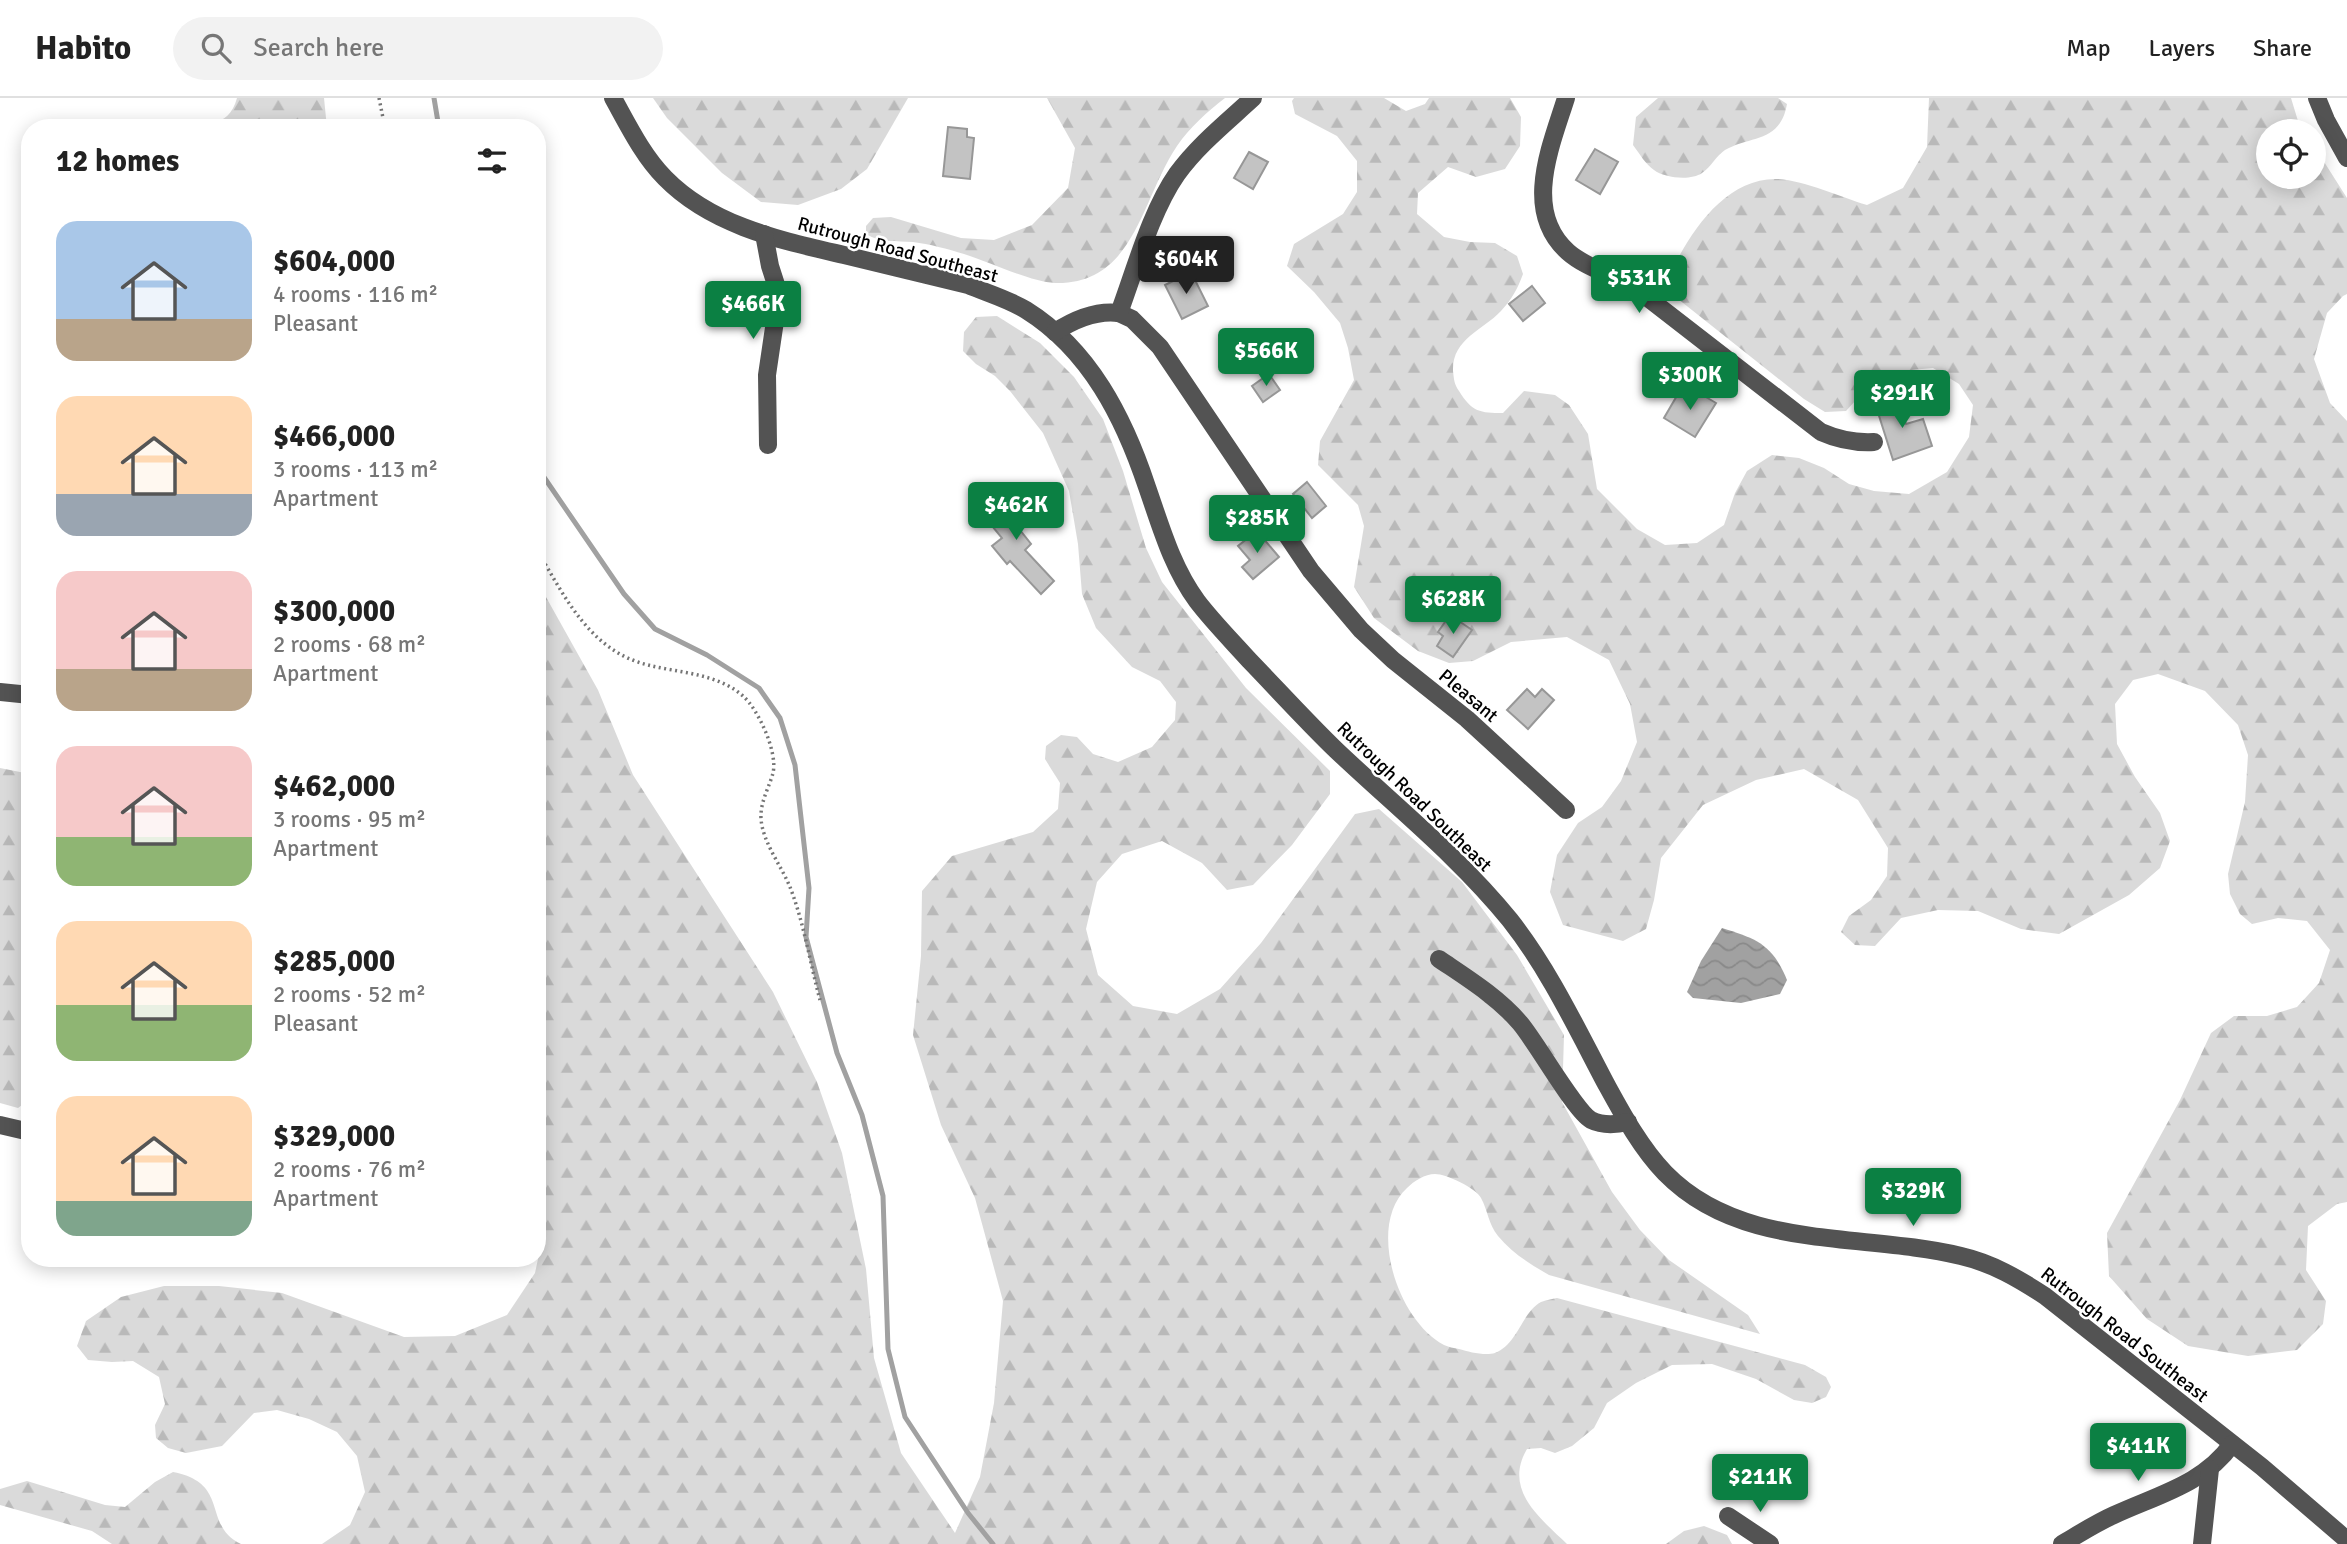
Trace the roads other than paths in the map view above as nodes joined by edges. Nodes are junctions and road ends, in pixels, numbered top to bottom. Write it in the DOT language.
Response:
graph roads {
  1 [pos="613,98"];
  2 [pos="1253,98"];
  3 [pos="1566,98"];
  4 [pos="2317,98"];
  5 [pos="2347,158"];
  6 [pos="765,234"];
  7 [pos="1119,313"];
  8 [pos="1055,332"];
  9 [pos="1874,442"];
  10 [pos="768,445"];
  11 [pos="0,692"];
  12 [pos="21,694"];
  13 [pos="1566,810"];
  14 [pos="1439,959"];
  15 [pos="1628,1122"];
  16 [pos="0,1125"];
  17 [pos="21,1129"];
  18 [pos="2232,1444"];
  19 [pos="2210,1469"];
  20 [pos="1728,1516"];
  21 [pos="2347,1541"];
  22 [pos="1770,1544"];
  23 [pos="2062,1544"];
  24 [pos="2202,1544"];
  1 -- 6 [label="street, Rutrough Road Southeast"];
  2 -- 7 [label="street"];
  3 -- 9 [label="street"];
  4 -- 5 [label="street"];
  6 -- 8 [label="street, Rutrough Road Southeast"];
  6 -- 10 [label="street"];
  7 -- 8 [label="street"];
  7 -- 13 [label="street, Pleasant"];
  8 -- 15 [label="street, Rutrough Road Southeast"];
  11 -- 12 [label="street"];
  14 -- 15 [label="street"];
  15 -- 18 [label="street, Rutrough Road Southeast"];
  16 -- 17 [label="street"];
  18 -- 19 [label="street"];
  18 -- 21 [label="street, Rutrough Road Southeast"];
  19 -- 23 [label="street"];
  19 -- 24 [label="street"];
  20 -- 22 [label="street"];
}
